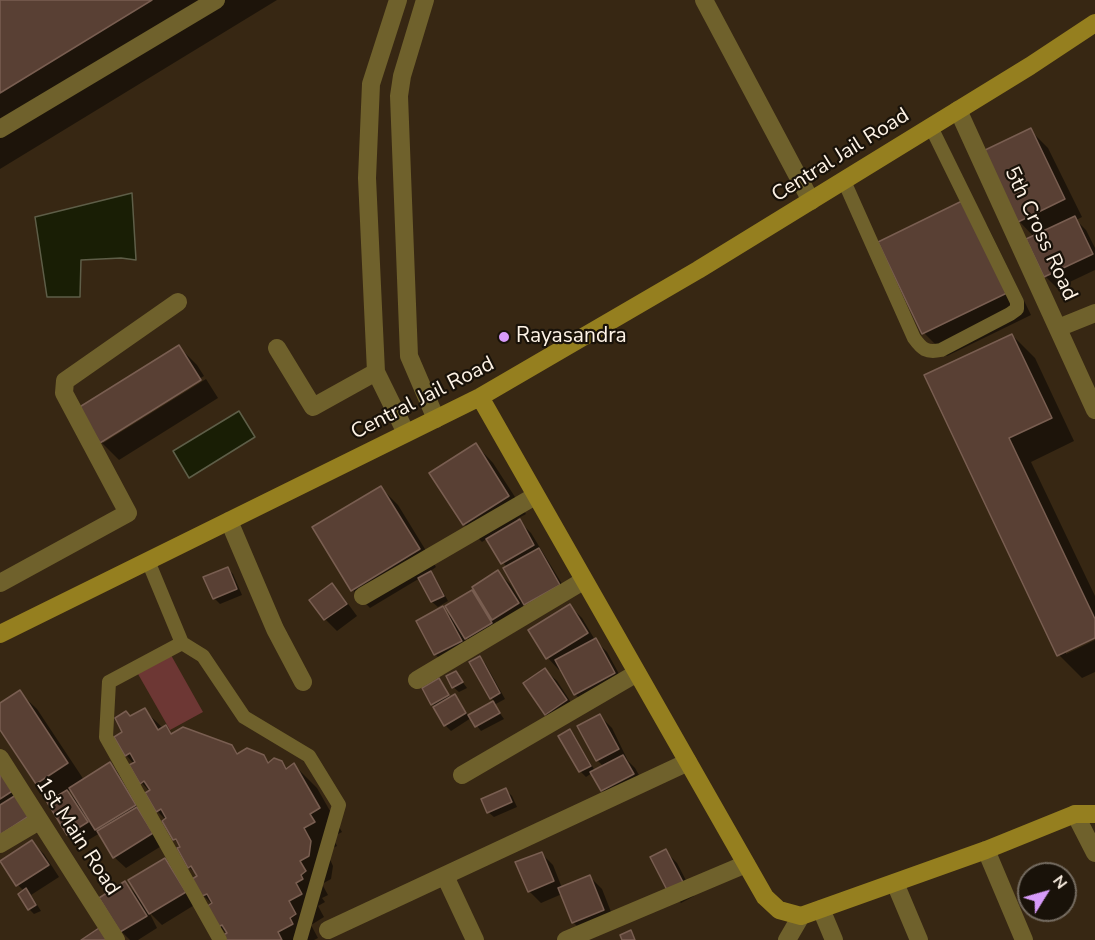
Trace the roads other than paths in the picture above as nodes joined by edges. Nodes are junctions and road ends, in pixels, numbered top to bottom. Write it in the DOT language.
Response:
graph roads {
  1 [pos="216,0"];
  2 [pos="704,0"];
  3 [pos="396,4"];
  4 [pos="422,9"];
  5 [pos="1095,22"];
  6 [pos="958,110"];
  7 [pos="931,127"];
  8 [pos="0,129"];
  9 [pos="844,181"];
  10 [pos="811,201"];
  11 [pos="178,302"];
  12 [pos="1095,313"];
  13 [pos="1058,328"];
  14 [pos="277,348"];
  15 [pos="376,372"];
  16 [pos="480,397"];
  17 [pos="1095,410"];
  18 [pos="435,419"];
  19 [pos="406,433"];
  20 [pos="535,496"];
  21 [pos="229,521"];
  22 [pos="148,561"];
  23 [pos="584,581"];
  24 [pos="0,583"];
  25 [pos="363,596"];
  26 [pos="0,634"];
  27 [pos="182,643"];
  28 [pos="637,673"];
  29 [pos="417,680"];
  30 [pos="303,682"];
  31 [pos="0,758"];
  32 [pos="688,762"];
  33 [pos="462,775"];
  34 [pos="1076,814"];
  35 [pos="1095,814"];
  36 [pos="39,821"];
  37 [pos="0,844"];
  38 [pos="986,850"];
  39 [pos="1095,853"];
  40 [pos="746,864"];
  41 [pos="445,876"];
  42 [pos="895,883"];
  43 [pos="821,909"];
  44 [pos="801,916"];
  45 [pos="328,930"];
  46 [pos="116,940"];
  47 [pos="220,940"];
  48 [pos="300,940"];
  49 [pos="475,940"];
  50 [pos="566,940"];
  51 [pos="787,940"];
  52 [pos="834,940"];
  53 [pos="919,940"];
  54 [pos="1024,940"];
  1 -- 8 [label="street"];
  2 -- 10 [label="street"];
  3 -- 4 [label="street"];
  3 -- 15 [label="street"];
  4 -- 18 [label="street"];
  5 -- 6 [label="main road, Central Jail Road"];
  6 -- 7 [label="main road, Central Jail Road"];
  6 -- 13 [label="street, 5th Cross Road"];
  7 -- 9 [label="main road, Central Jail Road"];
  7 -- 9 [label="lane"];
  9 -- 10 [label="main road, Central Jail Road"];
  10 -- 16 [label="main road, Central Jail Road"];
  11 -- 24 [label="street"];
  12 -- 13 [label="street"];
  13 -- 17 [label="street, 5th Cross Road"];
  14 -- 15 [label="street"];
  15 -- 19 [label="street"];
  16 -- 18 [label="main road, Central Jail Road"];
  16 -- 20 [label="main road"];
  18 -- 19 [label="main road, Central Jail Road"];
  19 -- 21 [label="main road, Central Jail Road"];
  20 -- 23 [label="main road"];
  20 -- 25 [label="street"];
  21 -- 22 [label="main road, Central Jail Road"];
  21 -- 30 [label="street"];
  22 -- 26 [label="main road, Central Jail Road"];
  22 -- 27 [label="lane"];
  23 -- 28 [label="main road"];
  23 -- 29 [label="street"];
  27 -- 47 [label="lane"];
  27 -- 48 [label="lane"];
  28 -- 32 [label="main road"];
  28 -- 33 [label="street"];
  31 -- 36 [label="street, 1st Main Road"];
  32 -- 40 [label="main road"];
  32 -- 41 [label="street"];
  34 -- 35 [label="main road"];
  34 -- 38 [label="main road"];
  34 -- 39 [label="street"];
  36 -- 37 [label="street"];
  36 -- 46 [label="street, 1st Main Road"];
  38 -- 42 [label="main road"];
  38 -- 54 [label="street"];
  40 -- 44 [label="main road"];
  40 -- 50 [label="street"];
  41 -- 45 [label="street"];
  41 -- 49 [label="street"];
  42 -- 43 [label="main road"];
  42 -- 53 [label="street"];
  43 -- 44 [label="main road"];
  43 -- 52 [label="street"];
  44 -- 51 [label="street"];
}
